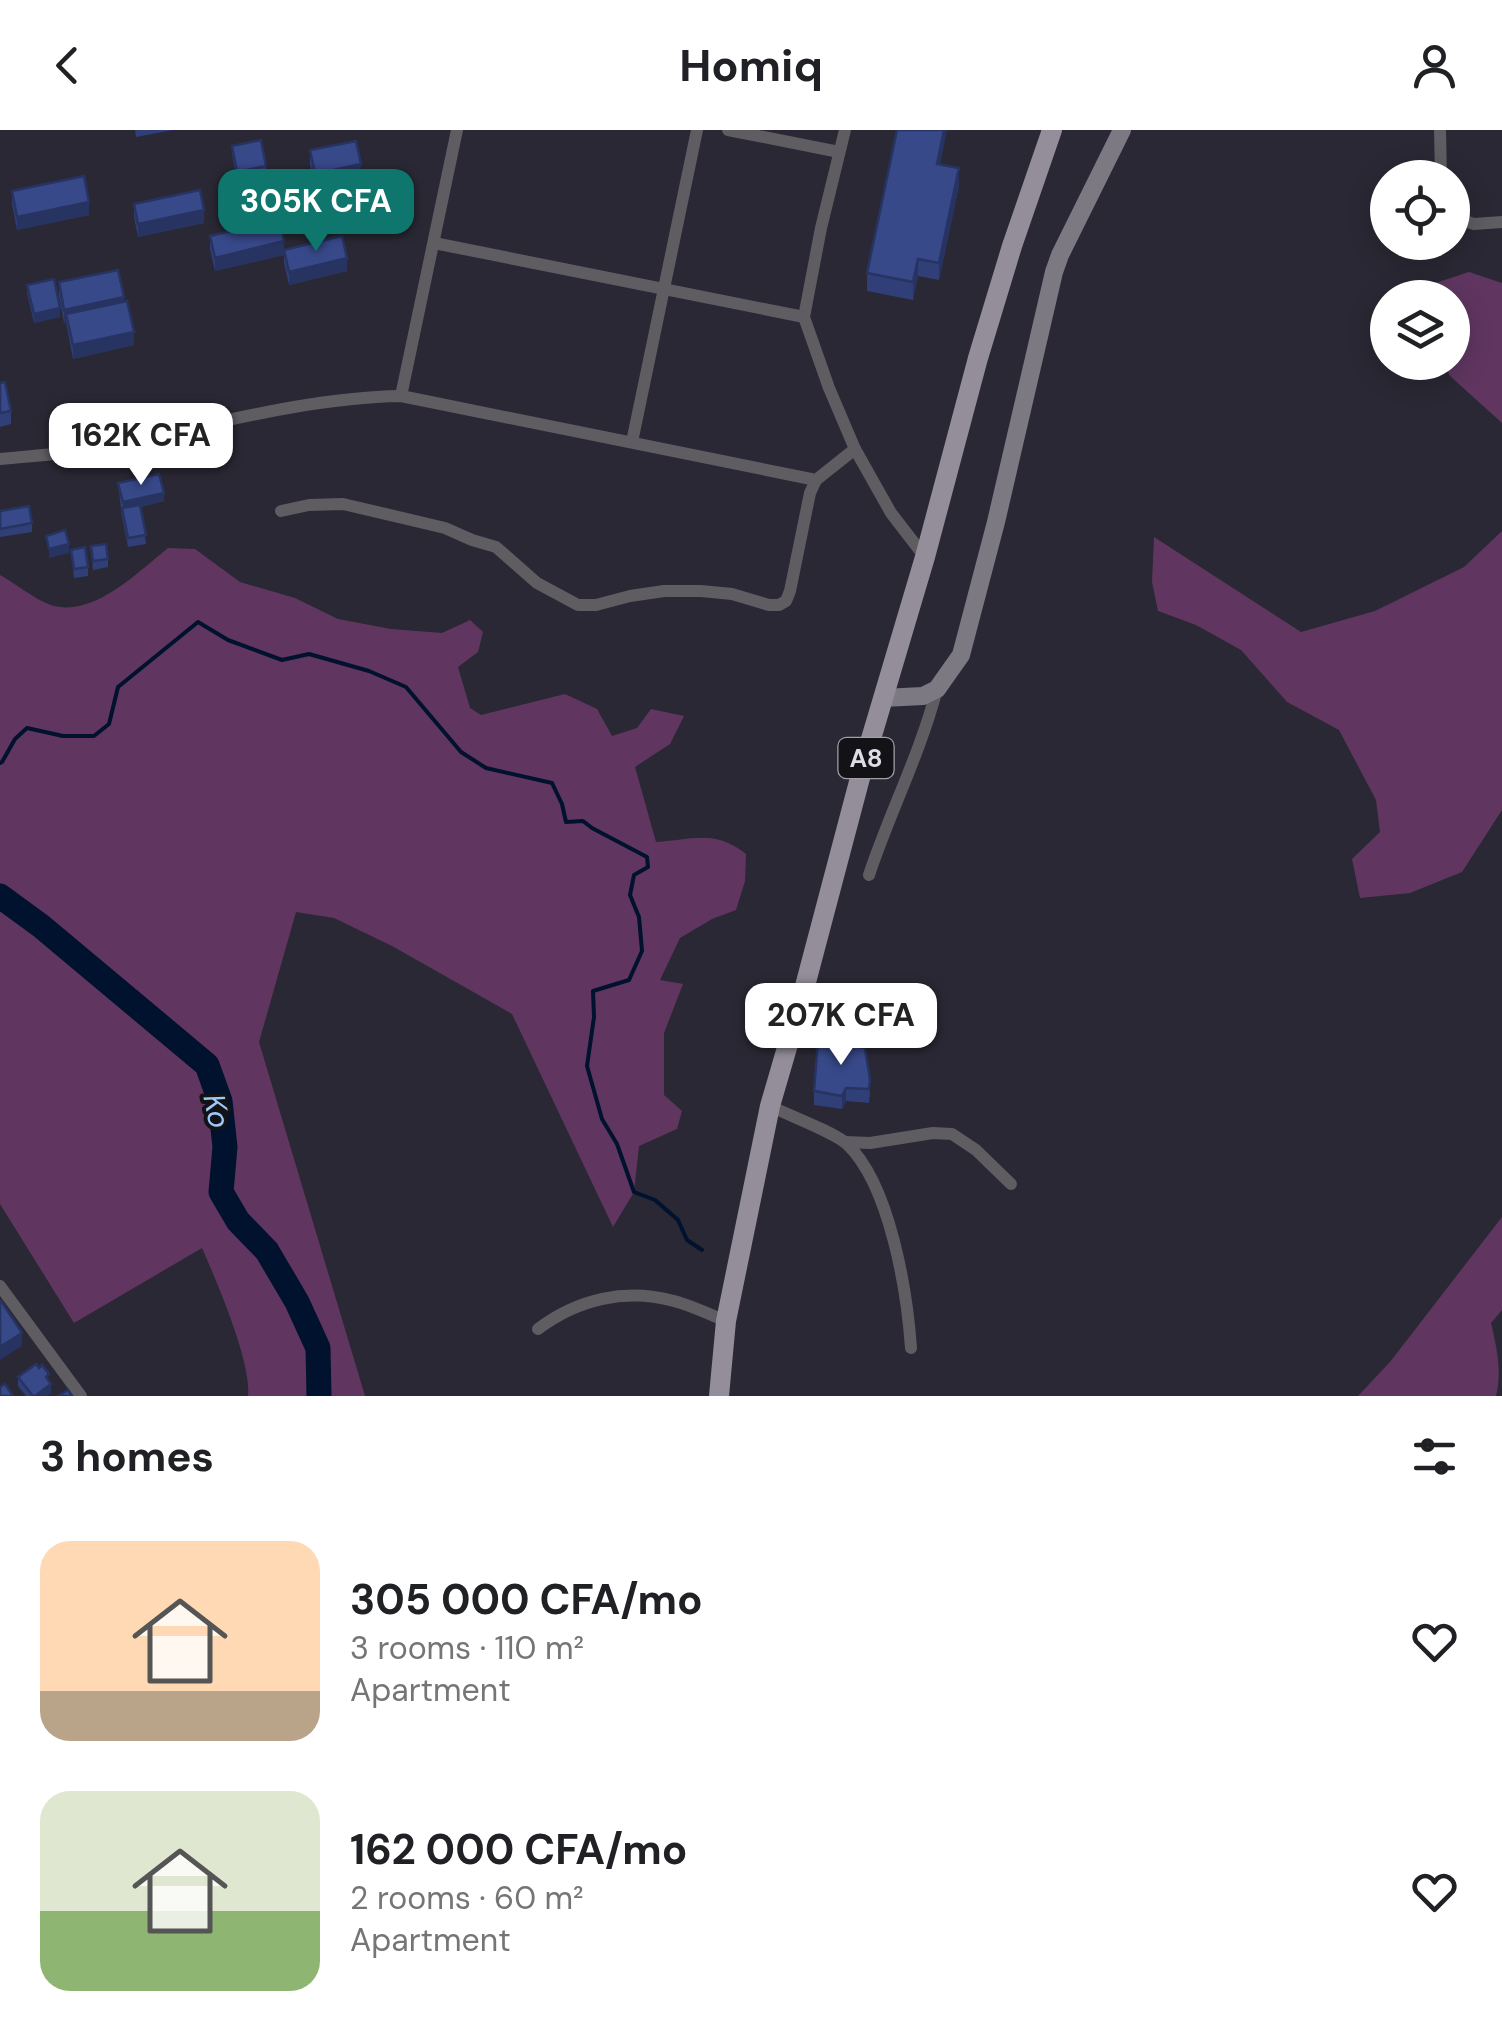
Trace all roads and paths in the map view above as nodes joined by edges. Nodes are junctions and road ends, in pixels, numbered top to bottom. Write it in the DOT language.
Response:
graph roads {
  1 [pos="456,130"];
  2 [pos="698,130"];
  3 [pos="728,130"];
  4 [pos="845,130"];
  5 [pos="1052,130"];
  6 [pos="1118,130"];
  7 [pos="1440,130"];
  8 [pos="839,152"];
  9 [pos="1441,160"];
  10 [pos="1502,222"];
  11 [pos="1470,223"];
  12 [pos="434,243"];
  13 [pos="664,289"];
  14 [pos="804,317"];
  15 [pos="401,396"];
  16 [pos="632,442"];
  17 [pos="855,450"];
  18 [pos="0,459"];
  19 [pos="816,480"];
  20 [pos="281,511"];
  21 [pos="925,557"];
  22 [pos="937,690"];
  23 [pos="883,698"];
  24 [pos="869,875"];
  25 [pos="770,1106"];
  26 [pos="844,1142"];
  27 [pos="1011,1184"];
  28 [pos="0,1286"];
  29 [pos="726,1321"];
  30 [pos="538,1329"];
  31 [pos="911,1348"];
  32 [pos="81,1396"];
  33 [pos="719,1396"];
  1 -- 12 [label="street"];
  2 -- 13 [label="street"];
  3 -- 8 [label="street"];
  4 -- 8 [label="street"];
  5 -- 21 [label="main road, A8"];
  6 -- 22 [label="street"];
  7 -- 9 [label="street"];
  8 -- 14 [label="street"];
  10 -- 11 [label="street"];
  12 -- 13 [label="street"];
  12 -- 15 [label="street"];
  13 -- 14 [label="street"];
  13 -- 16 [label="street"];
  14 -- 17 [label="street"];
  15 -- 16 [label="street"];
  15 -- 18 [label="street"];
  16 -- 19 [label="street"];
  17 -- 19 [label="street"];
  17 -- 21 [label="street"];
  19 -- 20 [label="street"];
  21 -- 23 [label="main road, A8"];
  22 -- 23 [label="street"];
  22 -- 24 [label="street"];
  23 -- 25 [label="main road, A8"];
  25 -- 26 [label="street"];
  25 -- 29 [label="main road, A8"];
  26 -- 27 [label="street"];
  26 -- 31 [label="street"];
  28 -- 32 [label="street"];
  29 -- 30 [label="street"];
  29 -- 33 [label="main road, A8"];
}
